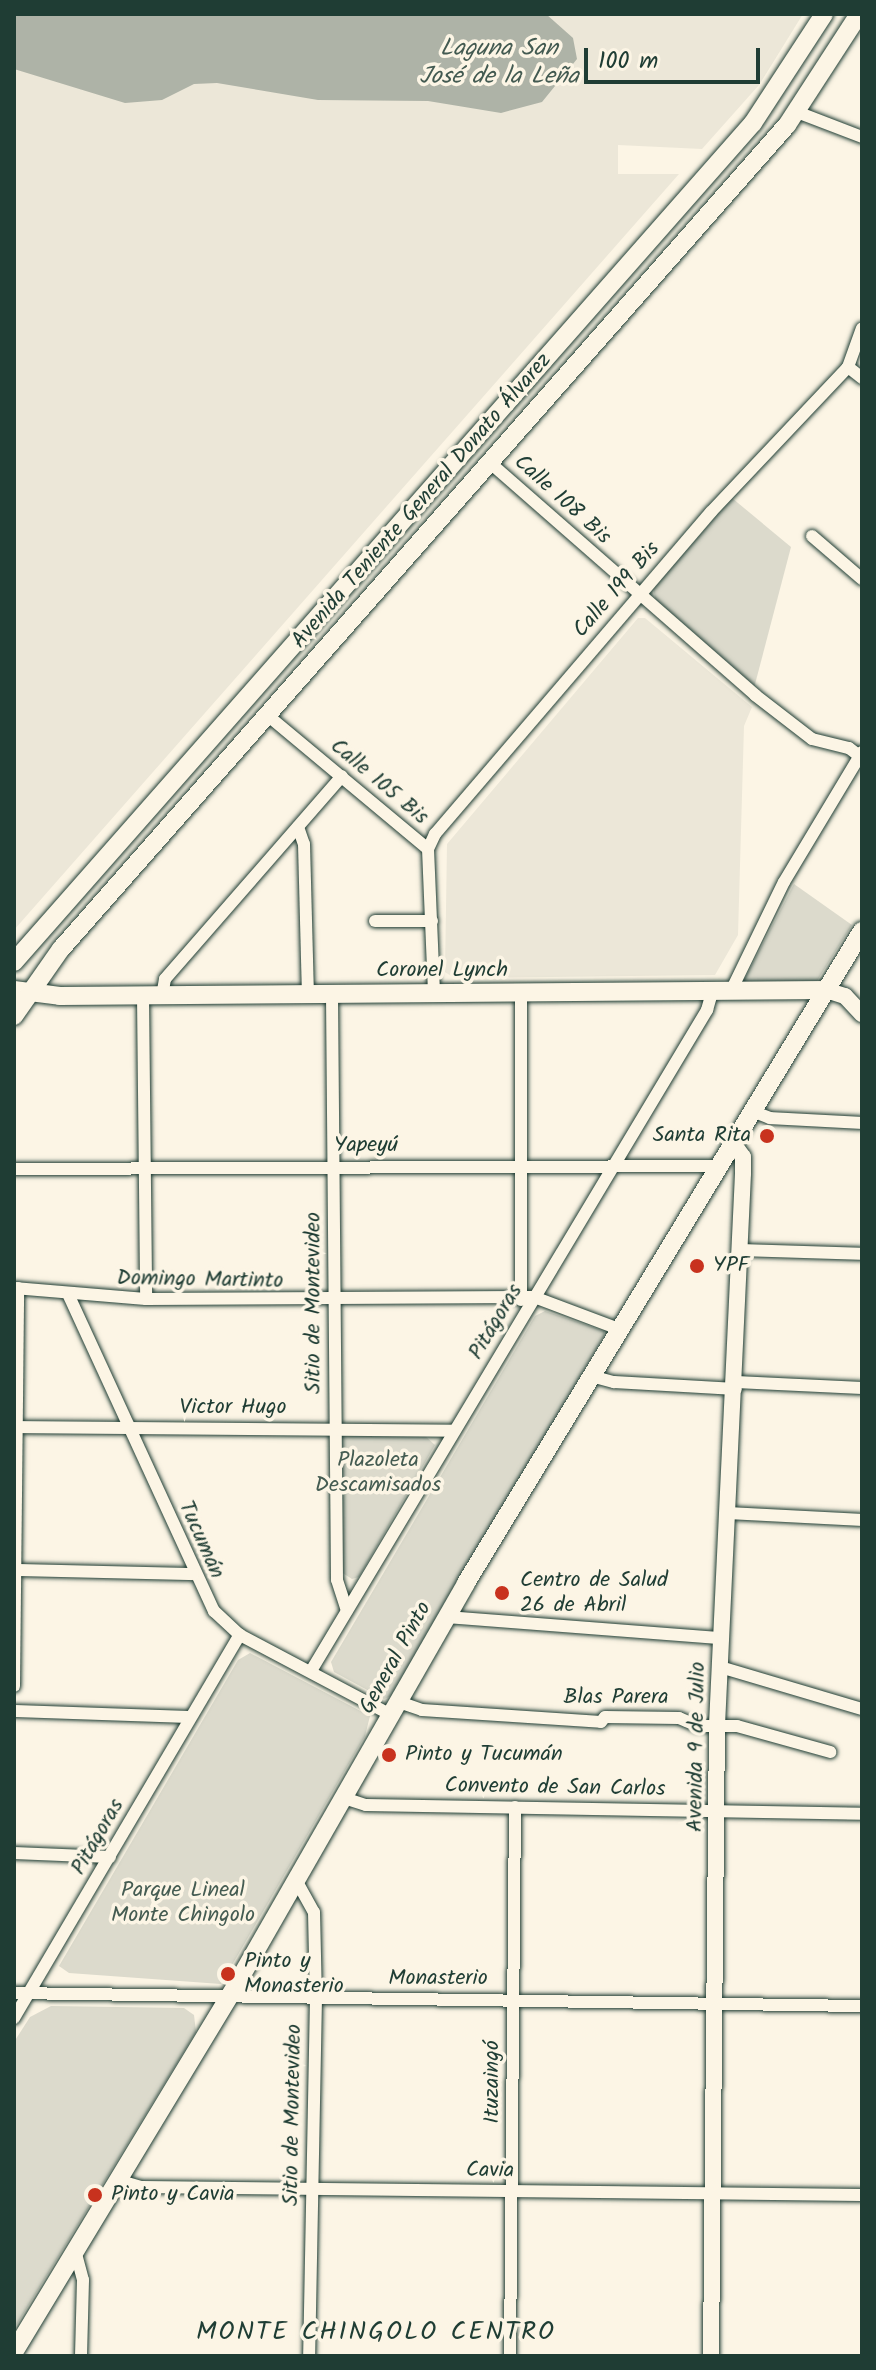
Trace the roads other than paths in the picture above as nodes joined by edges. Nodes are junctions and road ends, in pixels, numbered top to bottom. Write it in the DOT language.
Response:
graph roads {
  1 [pos="824,14"];
  2 [pos="859,14"];
  3 [pos="797,112"];
  4 [pos="862,137"];
  5 [pos="862,328"];
  6 [pos="848,367"];
  7 [pos="862,378"];
  8 [pos="488,461"];
  9 [pos="812,536"];
  10 [pos="862,579"];
  11 [pos="639,595"];
  12 [pos="266,714"];
  13 [pos="861,755"];
  14 [pos="342,776"];
  15 [pos="298,827"];
  16 [pos="428,849"];
  17 [pos="375,921"];
  18 [pos="432,921"];
  19 [pos="862,931"];
  20 [pos="14,962"];
  21 [pos="826,990"];
  22 [pos="21,991"];
  23 [pos="721,991"];
  24 [pos="434,994"];
  25 [pos="521,994"];
  26 [pos="308,995"];
  27 [pos="332,995"];
  28 [pos="153,996"];
  29 [pos="862,1014"];
  30 [pos="14,1016"];
  31 [pos="752,1111"];
  32 [pos="862,1123"];
  33 [pos="733,1143"];
  34 [pos="334,1165"];
  35 [pos="520,1166"];
  36 [pos="612,1166"];
  37 [pos="718,1166"];
  38 [pos="143,1168"];
  39 [pos="14,1169"];
  40 [pos="738,1250"];
  41 [pos="862,1254"];
  42 [pos="16,1288"];
  43 [pos="69,1296"];
  44 [pos="146,1299"];
  45 [pos="527,1299"];
  46 [pos="333,1302"];
  47 [pos="619,1329"];
  48 [pos="591,1376"];
  49 [pos="736,1386"];
  50 [pos="862,1388"];
  51 [pos="16,1427"];
  52 [pos="129,1428"];
  53 [pos="334,1428"];
  54 [pos="452,1431"];
  55 [pos="729,1513"];
  56 [pos="862,1520"];
  57 [pos="16,1570"];
  58 [pos="193,1574"];
  59 [pos="347,1610"];
  60 [pos="446,1617"];
  61 [pos="240,1635"];
  62 [pos="722,1638"];
  63 [pos="720,1667"];
  64 [pos="311,1671"];
  65 [pos="14,1686"];
  66 [pos="395,1708"];
  67 [pos="862,1709"];
  68 [pos="14,1711"];
  69 [pos="190,1717"];
  70 [pos="717,1725"];
  71 [pos="830,1752"];
  72 [pos="344,1798"];
  73 [pos="515,1807"];
  74 [pos="717,1810"];
  75 [pos="862,1814"];
  76 [pos="14,1853"];
  77 [pos="110,1857"];
  78 [pos="296,1880"];
  79 [pos="14,1993"];
  80 [pos="29,1993"];
  81 [pos="229,1996"];
  82 [pos="316,1998"];
  83 [pos="514,1999"];
  84 [pos="718,2003"];
  85 [pos="862,2006"];
  86 [pos="14,2018"];
  87 [pos="117,2180"];
  88 [pos="311,2187"];
  89 [pos="512,2191"];
  90 [pos="714,2194"];
  91 [pos="862,2195"];
  92 [pos="75,2250"];
  93 [pos="14,2352"];
  94 [pos="81,2356"];
  95 [pos="309,2356"];
  96 [pos="510,2356"];
  97 [pos="711,2356"];
  1 -- 20 [label="main road, Avenida Teniente General Donato Álvarez"];
  2 -- 3 [label="main road, Avenida Teniente General Donato Álvarez"];
  3 -- 4 [label="street"];
  3 -- 8 [label="main road, Avenida Teniente General Donato Álvarez"];
  5 -- 6 [label="street"];
  6 -- 7 [label="street"];
  6 -- 11 [label="street, Calle 199 Bis"];
  8 -- 11 [label="street, Calle 108 Bis"];
  8 -- 12 [label="main road, Avenida Teniente General Donato Álvarez"];
  9 -- 10 [label="street"];
  11 -- 13 [label="street, Calle 108 Bis"];
  11 -- 16 [label="street, Calle 199 Bis"];
  12 -- 14 [label="street, Calle 105 Bis"];
  12 -- 22 [label="main road, Avenida Teniente General Donato Álvarez"];
  13 -- 23 [label="street, Pitágoras"];
  14 -- 15 [label="street"];
  14 -- 16 [label="street, Calle 105 Bis"];
  15 -- 26 [label="street"];
  15 -- 28 [label="street"];
  16 -- 18 [label="street, Calle 105 Bis"];
  17 -- 18 [label="street"];
  18 -- 24 [label="street, Calle 105 Bis"];
  19 -- 21 [label="main road, General Pinto"];
  21 -- 23 [label="main road, Coronel Lynch"];
  21 -- 29 [label="street"];
  21 -- 31 [label="main road, General Pinto"];
  22 -- 28 [label="main road, Coronel Lynch"];
  22 -- 30 [label="main road, Avenida Teniente General Donato Álvarez"];
  23 -- 25 [label="main road, Coronel Lynch"];
  23 -- 36 [label="street, Pitágoras"];
  24 -- 25 [label="main road, Coronel Lynch"];
  24 -- 27 [label="main road, Coronel Lynch"];
  25 -- 35 [label="street"];
  26 -- 27 [label="main road, Coronel Lynch"];
  26 -- 28 [label="main road, Coronel Lynch"];
  27 -- 34 [label="street, Sitio de Montevideo"];
  28 -- 38 [label="street"];
  31 -- 32 [label="street"];
  31 -- 33 [label="main road, General Pinto"];
  33 -- 37 [label="main road, General Pinto"];
  33 -- 40 [label="street, Avenida 9 de Julio"];
  34 -- 35 [label="street, Yapeyú"];
  34 -- 38 [label="street, Yapeyú"];
  34 -- 46 [label="street, Sitio de Montevideo"];
  35 -- 36 [label="street, Yapeyú"];
  35 -- 45 [label="street"];
  36 -- 37 [label="street, Yapeyú"];
  36 -- 45 [label="street, Pitágoras"];
  37 -- 47 [label="main road, General Pinto"];
  38 -- 39 [label="street, Yapeyú"];
  38 -- 44 [label="street"];
  40 -- 41 [label="street"];
  40 -- 49 [label="street, Avenida 9 de Julio"];
  42 -- 43 [label="street, Domingo Martinto"];
  42 -- 51 [label="street"];
  43 -- 44 [label="street, Domingo Martinto"];
  43 -- 52 [label="street, Tucumán"];
  44 -- 46 [label="street, Domingo Martinto"];
  45 -- 46 [label="street, Domingo Martinto"];
  45 -- 47 [label="street, Domingo Martinto"];
  45 -- 54 [label="street, Pitágoras"];
  46 -- 53 [label="street, Sitio de Montevideo"];
  47 -- 48 [label="main road, General Pinto"];
  48 -- 49 [label="street"];
  48 -- 60 [label="main road, General Pinto"];
  49 -- 50 [label="street"];
  49 -- 55 [label="street, Avenida 9 de Julio"];
  51 -- 52 [label="street, Victor Hugo"];
  51 -- 57 [label="street"];
  52 -- 53 [label="street, Victor Hugo"];
  52 -- 58 [label="street, Tucumán"];
  53 -- 54 [label="street, Victor Hugo"];
  53 -- 59 [label="street, Sitio de Montevideo"];
  54 -- 59 [label="street, Pitágoras"];
  55 -- 56 [label="street"];
  55 -- 62 [label="street, Avenida 9 de Julio"];
  57 -- 58 [label="street"];
  57 -- 65 [label="street"];
  58 -- 61 [label="street, Tucumán"];
  59 -- 64 [label="street, Pitágoras"];
  60 -- 62 [label="street"];
  60 -- 66 [label="main road, General Pinto"];
  61 -- 64 [label="street, Tucumán"];
  61 -- 69 [label="street, Pitágoras"];
  62 -- 63 [label="street, Avenida 9 de Julio"];
  63 -- 67 [label="street"];
  63 -- 70 [label="street, Avenida 9 de Julio"];
  64 -- 66 [label="street, Tucumán"];
  66 -- 70 [label="street, Blas Parera"];
  66 -- 72 [label="main road, General Pinto"];
  68 -- 69 [label="street"];
  69 -- 77 [label="street, Pitágoras"];
  70 -- 71 [label="street, Blas Parera"];
  70 -- 74 [label="street, Avenida 9 de Julio"];
  72 -- 73 [label="street, Convento de San Carlos"];
  72 -- 78 [label="main road, General Pinto"];
  73 -- 74 [label="street, Convento de San Carlos"];
  73 -- 83 [label="street, Ituzaingó"];
  74 -- 75 [label="street, Convento de San Carlos"];
  74 -- 84 [label="street, Avenida 9 de Julio"];
  76 -- 77 [label="street"];
  77 -- 80 [label="street, Pitágoras"];
  78 -- 81 [label="main road, General Pinto"];
  78 -- 82 [label="street, Sitio de Montevideo"];
  79 -- 80 [label="street, Monasterio"];
  80 -- 81 [label="street, Monasterio"];
  80 -- 86 [label="street, Pitágoras"];
  81 -- 82 [label="street, Monasterio"];
  81 -- 87 [label="main road, General Pinto"];
  82 -- 83 [label="street, Monasterio"];
  82 -- 88 [label="street, Sitio de Montevideo"];
  83 -- 84 [label="street, Monasterio"];
  83 -- 89 [label="street, Ituzaingó"];
  84 -- 85 [label="street, Monasterio"];
  84 -- 90 [label="street, Avenida 9 de Julio"];
  87 -- 88 [label="street, Cavia"];
  87 -- 92 [label="main road, General Pinto"];
  88 -- 89 [label="street, Cavia"];
  88 -- 95 [label="street, Sitio de Montevideo"];
  89 -- 90 [label="street, Cavia"];
  89 -- 96 [label="street, Ituzaingó"];
  90 -- 91 [label="street, Cavia"];
  90 -- 97 [label="street, Avenida 9 de Julio"];
  92 -- 93 [label="main road, General Pinto"];
  92 -- 94 [label="street"];
}
